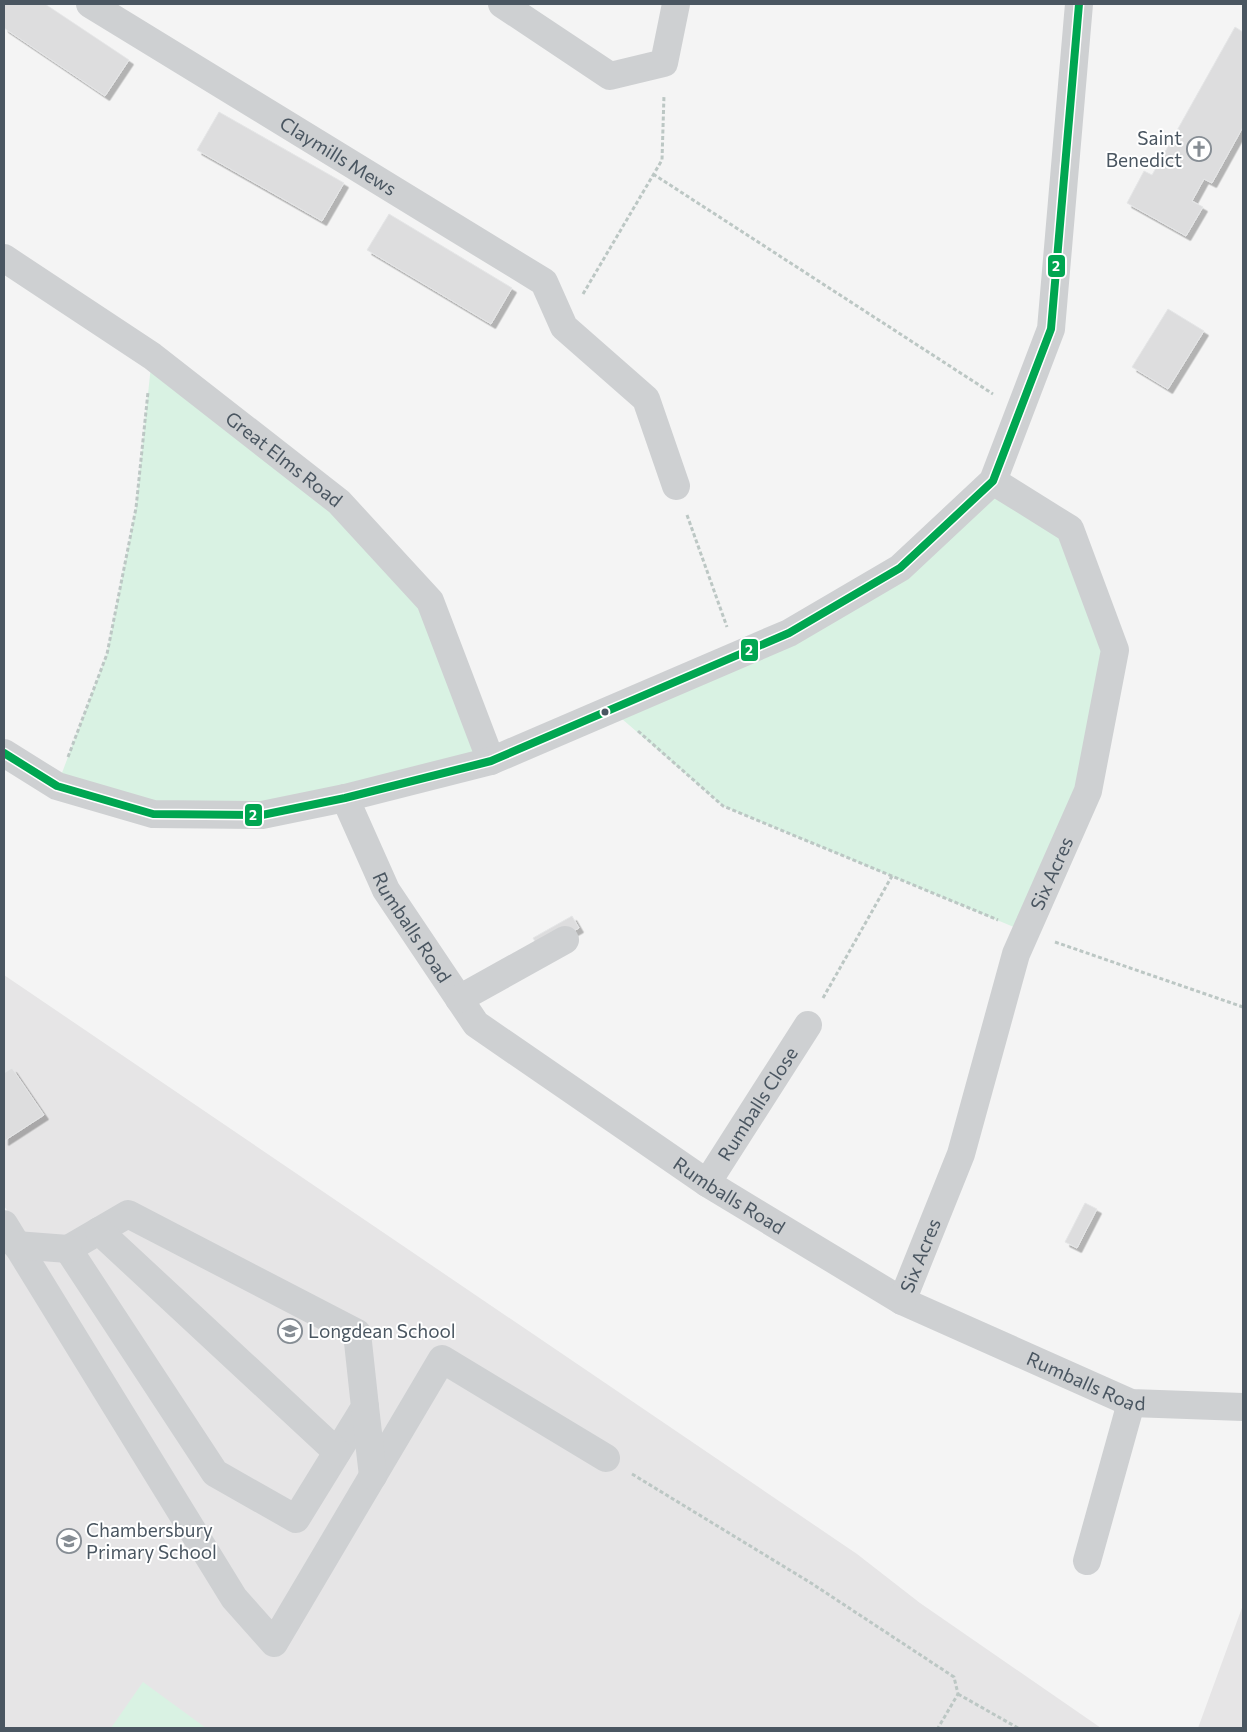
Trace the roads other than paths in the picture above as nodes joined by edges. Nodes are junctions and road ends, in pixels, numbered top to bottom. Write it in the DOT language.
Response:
graph roads {
  1 [pos="90,4"];
  2 [pos="502,4"];
  3 [pos="676,4"];
  4 [pos="1079,4"];
  5 [pos="4,258"];
  6 [pos="993,481"];
  7 [pos="676,486"];
  8 [pos="4,753"];
  9 [pos="491,761"];
  10 [pos="345,798"];
  11 [pos="565,940"];
  12 [pos="459,999"];
  13 [pos="808,1025"];
  14 [pos="707,1183"];
  15 [pos="98,1231"];
  16 [pos="10,1235"];
  17 [pos="68,1249"];
  18 [pos="902,1301"];
  19 [pos="1131,1403"];
  20 [pos="365,1407"];
  21 [pos="1243,1407"];
  22 [pos="337,1452"];
  23 [pos="606,1458"];
  24 [pos="373,1476"];
  25 [pos="1087,1560"];
  1 -- 7 [label="street, Claymills Mews"];
  2 -- 3 [label="street"];
  4 -- 6 [label="street"];
  5 -- 9 [label="street, Great Elms Road"];
  6 -- 9 [label="street"];
  6 -- 18 [label="street, Six Acres"];
  8 -- 10 [label="street"];
  9 -- 10 [label="street"];
  10 -- 12 [label="street, Rumballs Road"];
  11 -- 12 [label="street"];
  12 -- 14 [label="street, Rumballs Road"];
  13 -- 14 [label="street, Rumballs Close"];
  14 -- 18 [label="street, Rumballs Road"];
  15 -- 17 [label="street"];
  15 -- 20 [label="street"];
  15 -- 22 [label="street"];
  16 -- 17 [label="street"];
  16 -- 24 [label="street"];
  17 -- 22 [label="street"];
  18 -- 19 [label="street, Rumballs Road"];
  19 -- 21 [label="street, Rumballs Road"];
  19 -- 25 [label="street"];
  20 -- 22 [label="street"];
  20 -- 24 [label="street"];
  23 -- 24 [label="street"];
}
